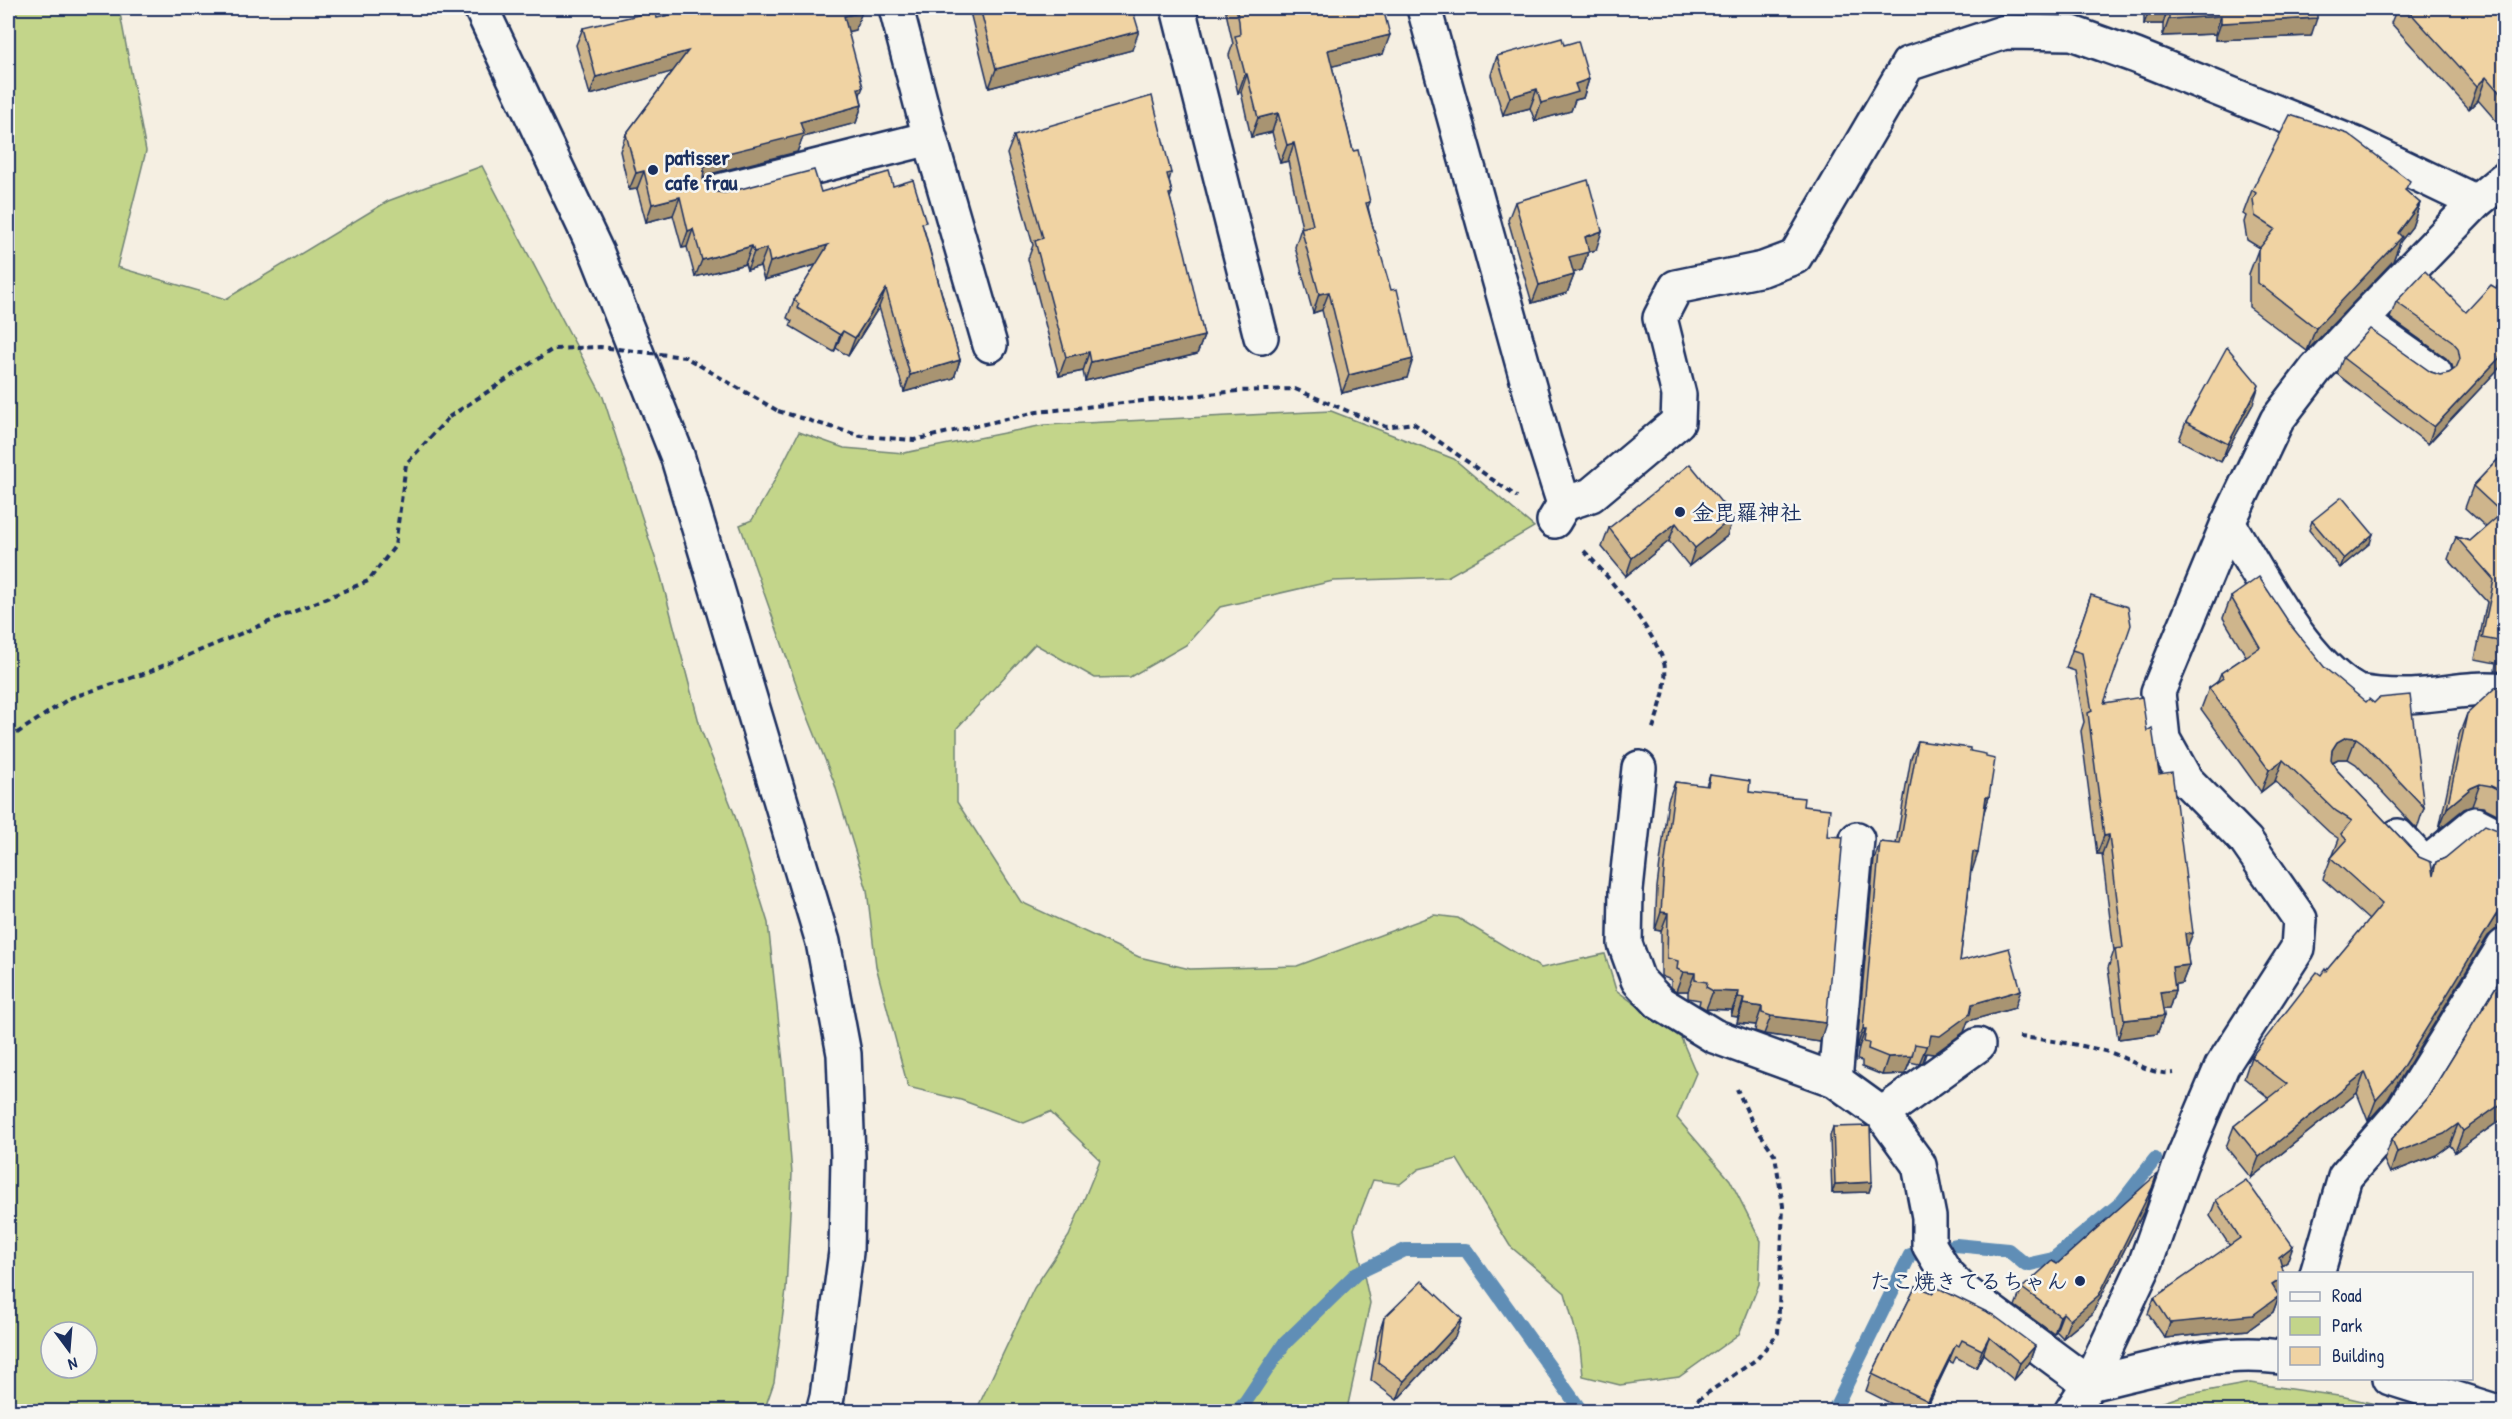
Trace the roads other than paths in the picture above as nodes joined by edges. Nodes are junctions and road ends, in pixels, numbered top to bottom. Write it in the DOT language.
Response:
graph roads {
  1 [pos="481,8"];
  2 [pos="896,8"];
  3 [pos="1178,8"];
  4 [pos="1424,8"];
  5 [pos="930,138"];
  6 [pos="2505,179"];
  7 [pos="715,192"];
  8 [pos="2476,201"];
  9 [pos="2361,321"];
  10 [pos="1261,337"];
  11 [pos="990,345"];
  12 [pos="2435,372"];
  13 [pos="2228,523"];
  14 [pos="2505,690"];
  15 [pos="1639,768"];
  16 [pos="2380,817"];
  17 [pos="1857,839"];
  18 [pos="2505,839"];
  19 [pos="2505,946"];
  20 [pos="1978,1045"];
  21 [pos="1834,1080"];
  22 [pos="1882,1114"];
  23 [pos="2318,1272"];
  24 [pos="2274,1348"];
  25 [pos="2396,1380"];
  26 [pos="2089,1384"];
  27 [pos="823,1412"];
  28 [pos="2071,1412"];
  29 [pos="2498,1412"];
  1 -- 27 [label="street"];
  2 -- 5 [label="street"];
  3 -- 10 [label="street"];
  4 -- 8 [label="street"];
  5 -- 7 [label="street"];
  5 -- 11 [label="street"];
  6 -- 8 [label="street"];
  8 -- 9 [label="street"];
  9 -- 12 [label="street"];
  9 -- 13 [label="street"];
  13 -- 14 [label="street"];
  13 -- 26 [label="street"];
  15 -- 21 [label="street"];
  16 -- 18 [label="street"];
  17 -- 21 [label="street"];
  19 -- 23 [label="street"];
  20 -- 22 [label="street"];
  21 -- 22 [label="street"];
  22 -- 26 [label="street"];
  24 -- 26 [label="street"];
  25 -- 29 [label="street"];
  26 -- 28 [label="street"];
}
